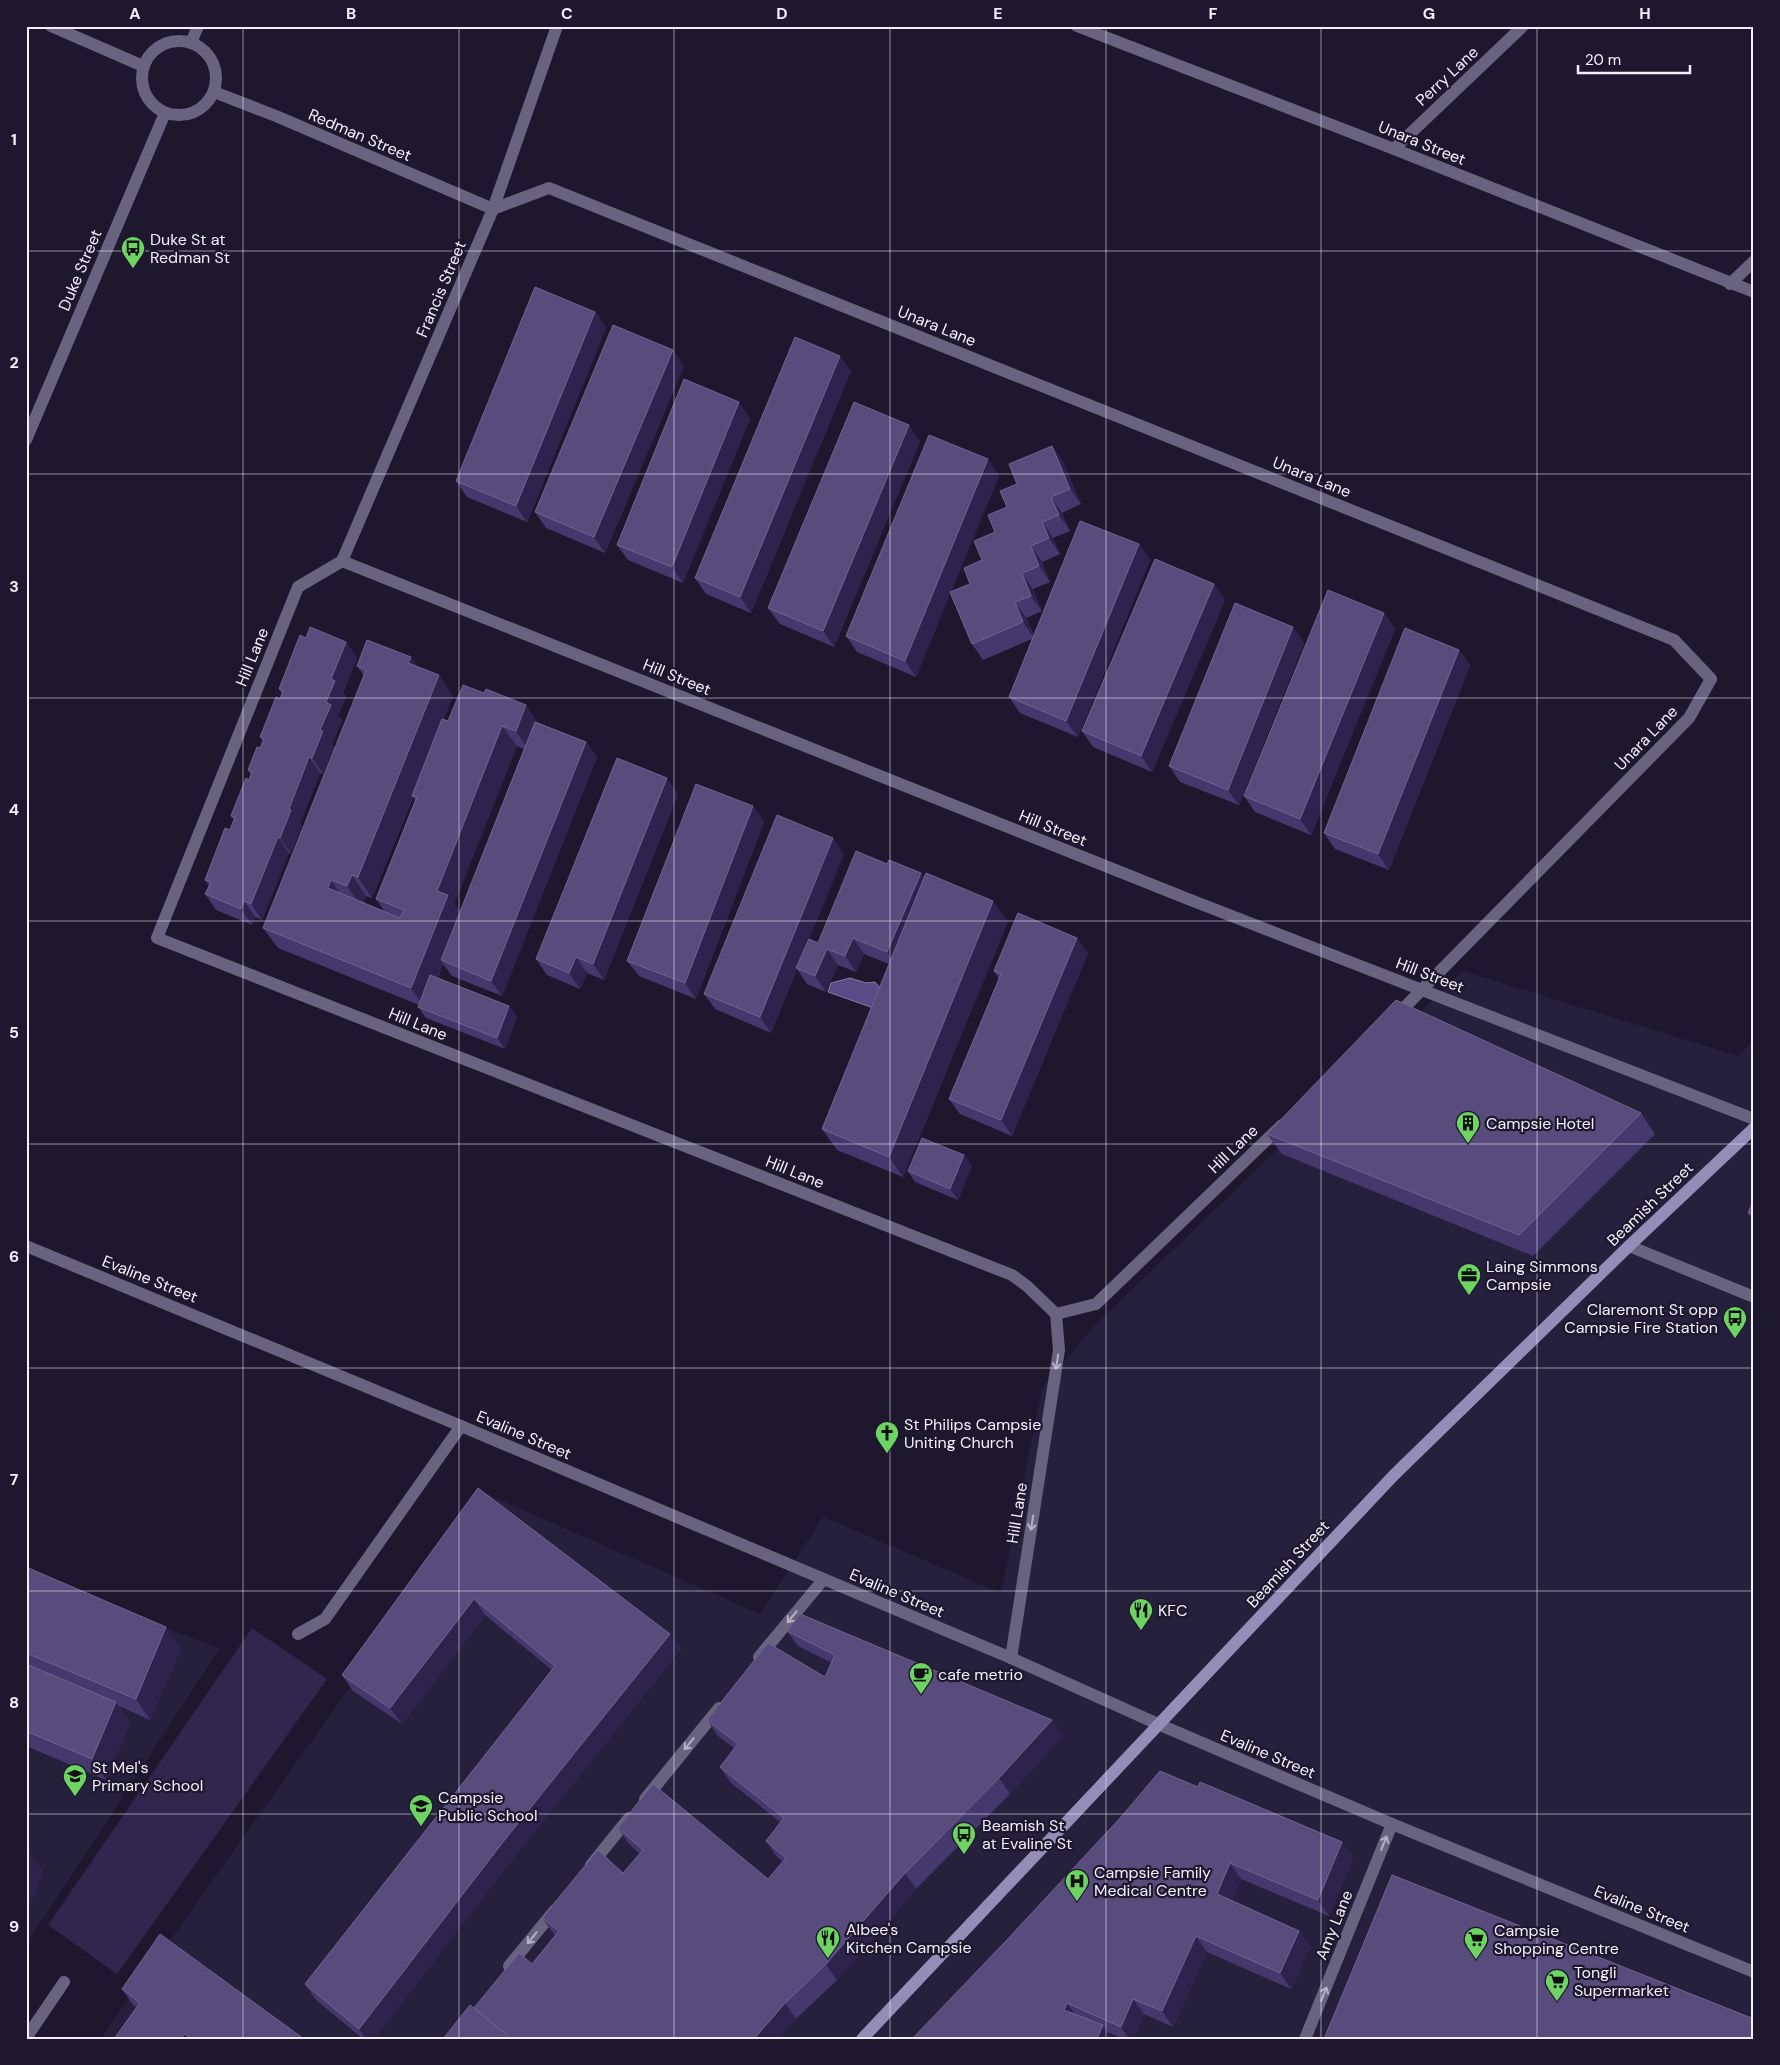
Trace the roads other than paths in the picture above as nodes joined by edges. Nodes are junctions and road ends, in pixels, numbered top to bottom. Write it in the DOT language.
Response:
graph roads {
  1 [pos="51,26"];
  2 [pos="198,26"];
  3 [pos="557,26"];
  4 [pos="1077,26"];
  5 [pos="1523,26"];
  6 [pos="191,42"];
  7 [pos="143,66"];
  8 [pos="214,92"];
  9 [pos="164,113"];
  10 [pos="1394,149"];
  11 [pos="493,209"];
  12 [pos="1754,262"];
  13 [pos="1730,284"];
  14 [pos="1754,292"];
  15 [pos="26,440"];
  16 [pos="342,561"];
  17 [pos="1423,990"];
  18 [pos="1387,1024"];
  19 [pos="1754,1119"];
  20 [pos="1288,1120"];
  21 [pos="1754,1128"];
  22 [pos="26,1246"];
  23 [pos="1629,1246"];
  24 [pos="1754,1296"];
  25 [pos="1056,1314"];
  26 [pos="462,1426"];
  27 [pos="822,1580"];
  28 [pos="298,1634"];
  29 [pos="1011,1658"];
  30 [pos="749,1670"];
  31 [pos="724,1701"];
  32 [pos="1158,1724"];
  33 [pos="1392,1824"];
  34 [pos="581,1878"];
  35 [pos="562,1900"];
  36 [pos="1754,1972"];
  37 [pos="500,1977"];
  38 [pos="64,1982"];
  39 [pos="26,2038"];
  40 [pos="862,2039"];
  41 [pos="1306,2039"];
  1 -- 7 [label="street"];
  2 -- 6 [label="street"];
  3 -- 11 [label="street, Francis Street"];
  4 -- 10 [label="street, Unara Street"];
  5 -- 10 [label="street, Perry Lane"];
  6 -- 7 [label="street"];
  6 -- 8 [label="street"];
  7 -- 9 [label="street"];
  8 -- 9 [label="street"];
  8 -- 11 [label="street, Redman Street"];
  9 -- 15 [label="street, Duke Street"];
  10 -- 13 [label="street, Unara Street"];
  11 -- 16 [label="street, Francis Street"];
  11 -- 17 [label="street, Unara Lane"];
  12 -- 13 [label="street"];
  13 -- 14 [label="street, Unara Street"];
  16 -- 17 [label="street, Hill Street"];
  16 -- 25 [label="street, Hill Lane"];
  17 -- 18 [label="street"];
  17 -- 19 [label="street, Hill Street"];
  20 -- 25 [label="street, Hill Lane"];
  21 -- 23 [label="main road, Beamish Street"];
  22 -- 26 [label="street, Evaline Street"];
  23 -- 24 [label="street"];
  23 -- 32 [label="main road, Beamish Street"];
  25 -- 29 [label="street, Hill Lane, one-way"];
  26 -- 27 [label="street, Evaline Street"];
  26 -- 28 [label="street"];
  27 -- 29 [label="street, Evaline Street"];
  27 -- 30 [label="street, one-way"];
  29 -- 32 [label="street, Evaline Street"];
  31 -- 34 [label="street, one-way"];
  32 -- 33 [label="street, Evaline Street"];
  32 -- 40 [label="main road, Beamish Street"];
  33 -- 36 [label="street, Evaline Street"];
  41 -- 33 [label="street, Amy Lane, one-way"];
  35 -- 37 [label="street, one-way"];
  38 -- 39 [label="street"];
}
